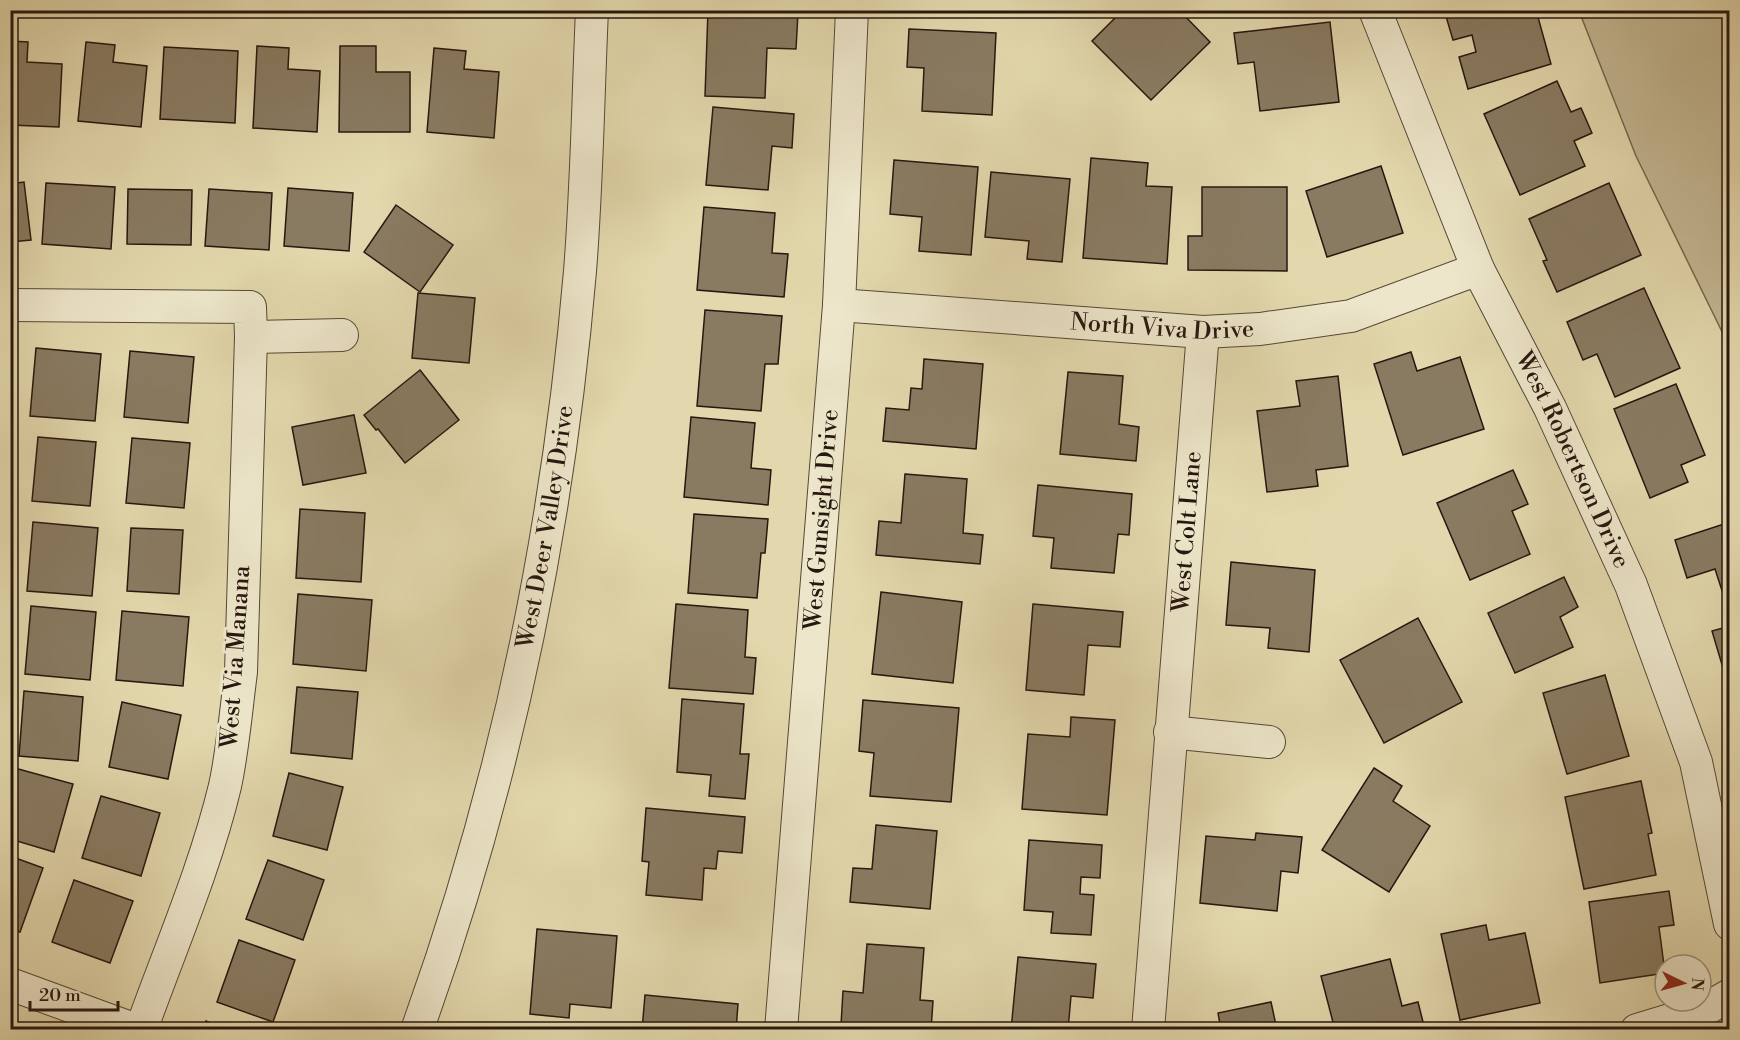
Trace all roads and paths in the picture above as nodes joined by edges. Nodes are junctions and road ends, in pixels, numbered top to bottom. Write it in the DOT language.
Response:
graph roads {
  1 [pos="592,10"];
  2 [pos="852,10"];
  3 [pos="1375,10"];
  4 [pos="1478,269"];
  5 [pos="10,305"];
  6 [pos="839,305"];
  7 [pos="251,322"];
  8 [pos="1203,332"];
  9 [pos="342,335"];
  10 [pos="1170,732"];
  11 [pos="1269,742"];
  12 [pos="1730,924"];
  13 [pos="10,984"];
  14 [pos="1730,995"];
  15 [pos="136,1029"];
  16 [pos="141,1029"];
  17 [pos="417,1029"];
  18 [pos="781,1029"];
  19 [pos="1148,1029"];
  20 [pos="1637,1029"];
  1 -- 17 [label="street, West Deer Valley Drive"];
  2 -- 6 [label="street, West Gunsight Drive"];
  3 -- 4 [label="street, West Robertson Drive"];
  4 -- 8 [label="street, North Viva Drive"];
  4 -- 12 [label="street, West Robertson Drive"];
  5 -- 7 [label="street"];
  6 -- 8 [label="street, North Viva Drive"];
  6 -- 18 [label="street, West Gunsight Drive"];
  7 -- 9 [label="street"];
  7 -- 16 [label="street, West Via Manana"];
  8 -- 10 [label="street, West Colt Lane"];
  10 -- 11 [label="street"];
  10 -- 19 [label="street, West Colt Lane"];
  13 -- 15 [label="street"];
  14 -- 20 [label="street"];
}
